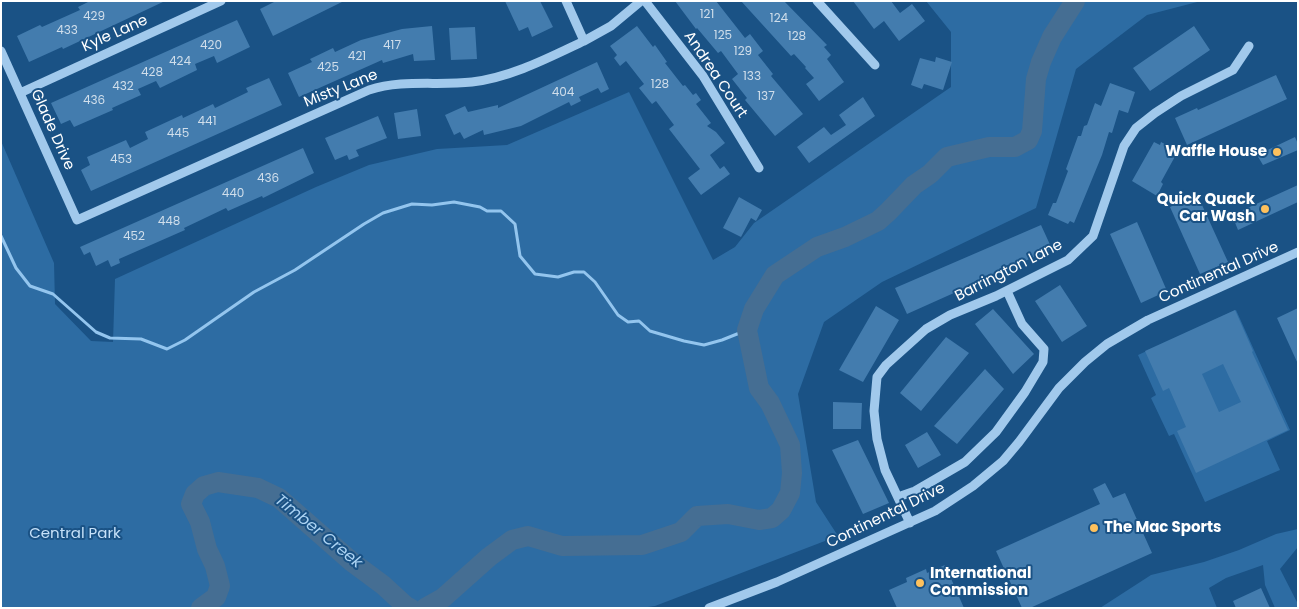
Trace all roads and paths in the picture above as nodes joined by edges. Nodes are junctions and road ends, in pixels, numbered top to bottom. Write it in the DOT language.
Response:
graph roads {
  1 [pos="221,1"];
  2 [pos="566,1"];
  3 [pos="643,1"];
  4 [pos="817,1"];
  5 [pos="584,41"];
  6 [pos="1249,46"];
  7 [pos="1,51"];
  8 [pos="875,65"];
  9 [pos="20,92"];
  10 [pos="759,168"];
  11 [pos="78,220"];
  12 [pos="1298,252"];
  13 [pos="1007,291"];
  14 [pos="898,497"];
  15 [pos="910,523"];
  16 [pos="709,608"];
  1 -- 9 [label="street, Kyle Lane"];
  2 -- 5 [label="street"];
  3 -- 5 [label="street, Andrea Court"];
  3 -- 10 [label="street, Andrea Court"];
  4 -- 8 [label="street"];
  5 -- 11 [label="street, Misty Lane"];
  6 -- 13 [label="street, Barrington Lane"];
  7 -- 9 [label="street, Glade Drive"];
  9 -- 11 [label="street, Glade Drive"];
  12 -- 15 [label="street, Continental Drive"];
  13 -- 14 [label="street, Barrington Lane"];
  13 -- 14 [label="street"];
  14 -- 15 [label="street, Barrington Lane"];
  15 -- 16 [label="street, Continental Drive"];
}
